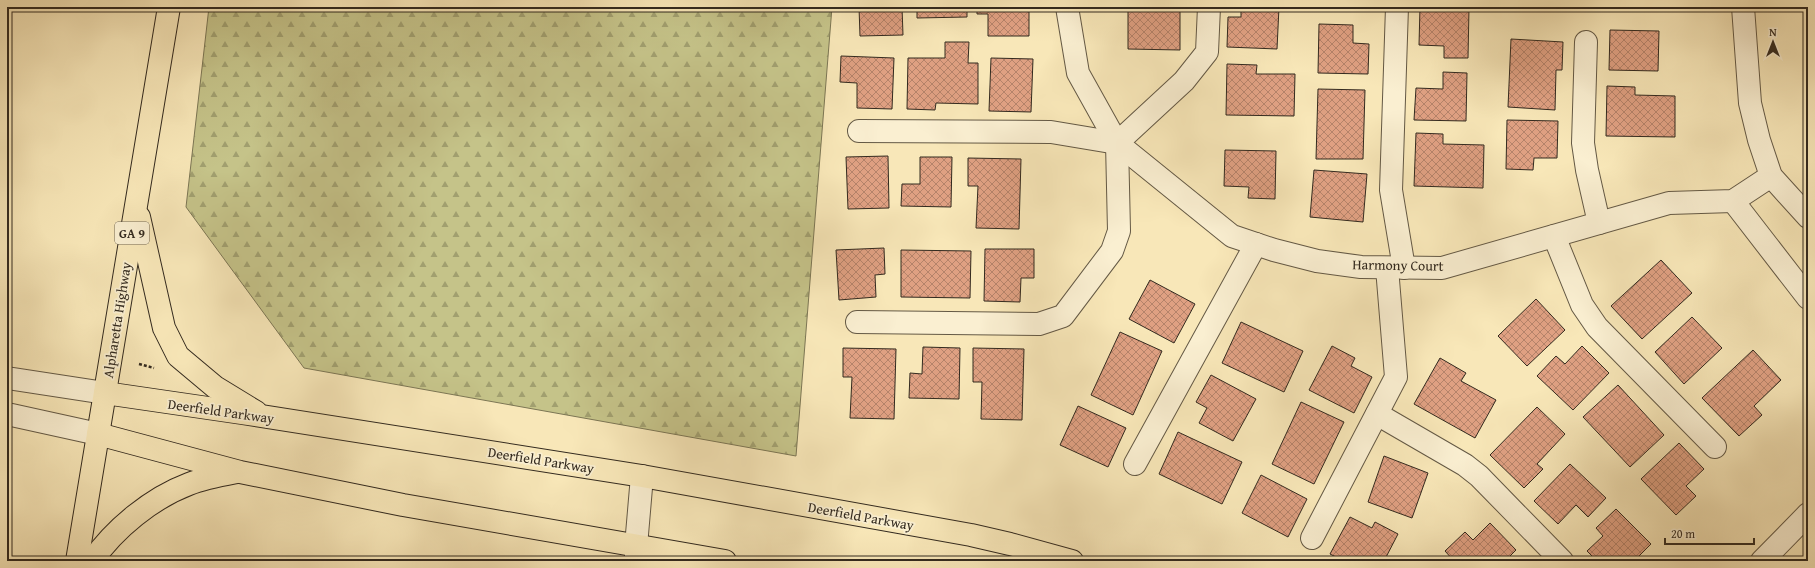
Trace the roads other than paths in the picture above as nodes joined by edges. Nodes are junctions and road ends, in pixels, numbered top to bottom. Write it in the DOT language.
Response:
graph roads {
  1 [pos="169,7"];
  2 [pos="1067,7"];
  3 [pos="1209,7"];
  4 [pos="1396,7"];
  5 [pos="1743,7"];
  6 [pos="1586,42"];
  7 [pos="859,131"];
  8 [pos="1117,143"];
  9 [pos="1771,176"];
  10 [pos="1733,200"];
  11 [pos="136,206"];
  12 [pos="1808,217"];
  13 [pos="1600,223"];
  14 [pos="1554,236"];
  15 [pos="1256,244"];
  16 [pos="1396,268"];
  17 [pos="1808,298"];
  18 [pos="857,322"];
  19 [pos="7,378"];
  20 [pos="105,393"];
  21 [pos="7,414"];
  22 [pos="1377,414"];
  23 [pos="264,417"];
  24 [pos="98,434"];
  25 [pos="1716,447"];
  26 [pos="1135,464"];
  27 [pos="240,472"];
  28 [pos="642,476"];
  29 [pos="1808,514"];
  30 [pos="1312,538"];
  31 [pos="636,553"];
  32 [pos="77,561"];
  33 [pos="92,561"];
  34 [pos="725,561"];
  35 [pos="1072,561"];
  36 [pos="1562,561"];
  37 [pos="1762,561"];
  1 -- 11 [label="main road, Alpharetta Highway / GA 9"];
  2 -- 8 [label="street"];
  3 -- 8 [label="street"];
  4 -- 16 [label="street"];
  5 -- 9 [label="street"];
  6 -- 13 [label="street"];
  7 -- 8 [label="street"];
  8 -- 15 [label="street, Harmony Court"];
  8 -- 18 [label="street"];
  9 -- 10 [label="street"];
  9 -- 12 [label="street"];
  10 -- 13 [label="street, Harmony Court"];
  10 -- 17 [label="street"];
  11 -- 20 [label="main road, Alpharetta Highway / GA 9"];
  11 -- 23 [label="main road"];
  13 -- 14 [label="street, Harmony Court"];
  14 -- 16 [label="street, Harmony Court"];
  14 -- 25 [label="street"];
  15 -- 16 [label="street, Harmony Court"];
  15 -- 26 [label="street"];
  16 -- 22 [label="street"];
  19 -- 20 [label="street, Deerfield Parkway"];
  20 -- 23 [label="main road, Deerfield Parkway"];
  20 -- 24 [label="main road, Alpharetta Highway / GA 9"];
  21 -- 24 [label="street"];
  22 -- 30 [label="street"];
  22 -- 36 [label="street"];
  23 -- 28 [label="main road, Deerfield Parkway"];
  24 -- 27 [label="main road"];
  24 -- 32 [label="main road, Alpharetta Highway / GA 9"];
  27 -- 31 [label="main road"];
  27 -- 33 [label="main road"];
  28 -- 31 [label="street"];
  28 -- 35 [label="main road, Deerfield Parkway"];
  29 -- 37 [label="street"];
  31 -- 34 [label="main road"];
}
